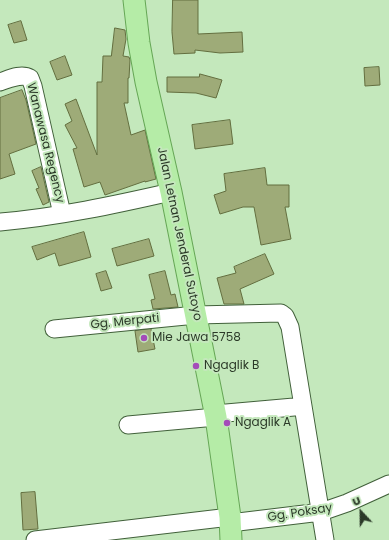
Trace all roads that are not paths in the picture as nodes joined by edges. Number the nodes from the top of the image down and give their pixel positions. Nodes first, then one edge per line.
1 (134, 0) edge
2 (0, 82) edge
3 (171, 192) junction
4 (62, 214) junction
5 (0, 222) edge
6 (196, 315) junction
7 (54, 329) dead end
8 (294, 407) dead end
9 (215, 415) junction
10 (128, 425) dead end
11 (389, 484) edge
12 (321, 512) junction
13 (230, 527) edge
14 (35, 540) edge
15 (325, 540) edge

1 - 3 main road, Jalan Letnan Jenderal Sutoyo
2 - 4 street, Wanawasa Regency
3 - 4 street, Wanawasa Regency
3 - 6 main road, Jalan Letnan Jenderal Sutoyo
4 - 5 street, Wanawasa Regency
6 - 7 street, Gg. Merpati
6 - 9 main road, Jalan Letnan Jenderal Sutoyo
6 - 12 street, Gg. Merpati
8 - 9 street
9 - 10 street
9 - 13 main road, Jalan Letnan Jenderal Sutoyo
11 - 12 street, Gg. Poksay
12 - 13 street, Gg. Poksay
12 - 15 street
13 - 14 street, Gg. Poksay

